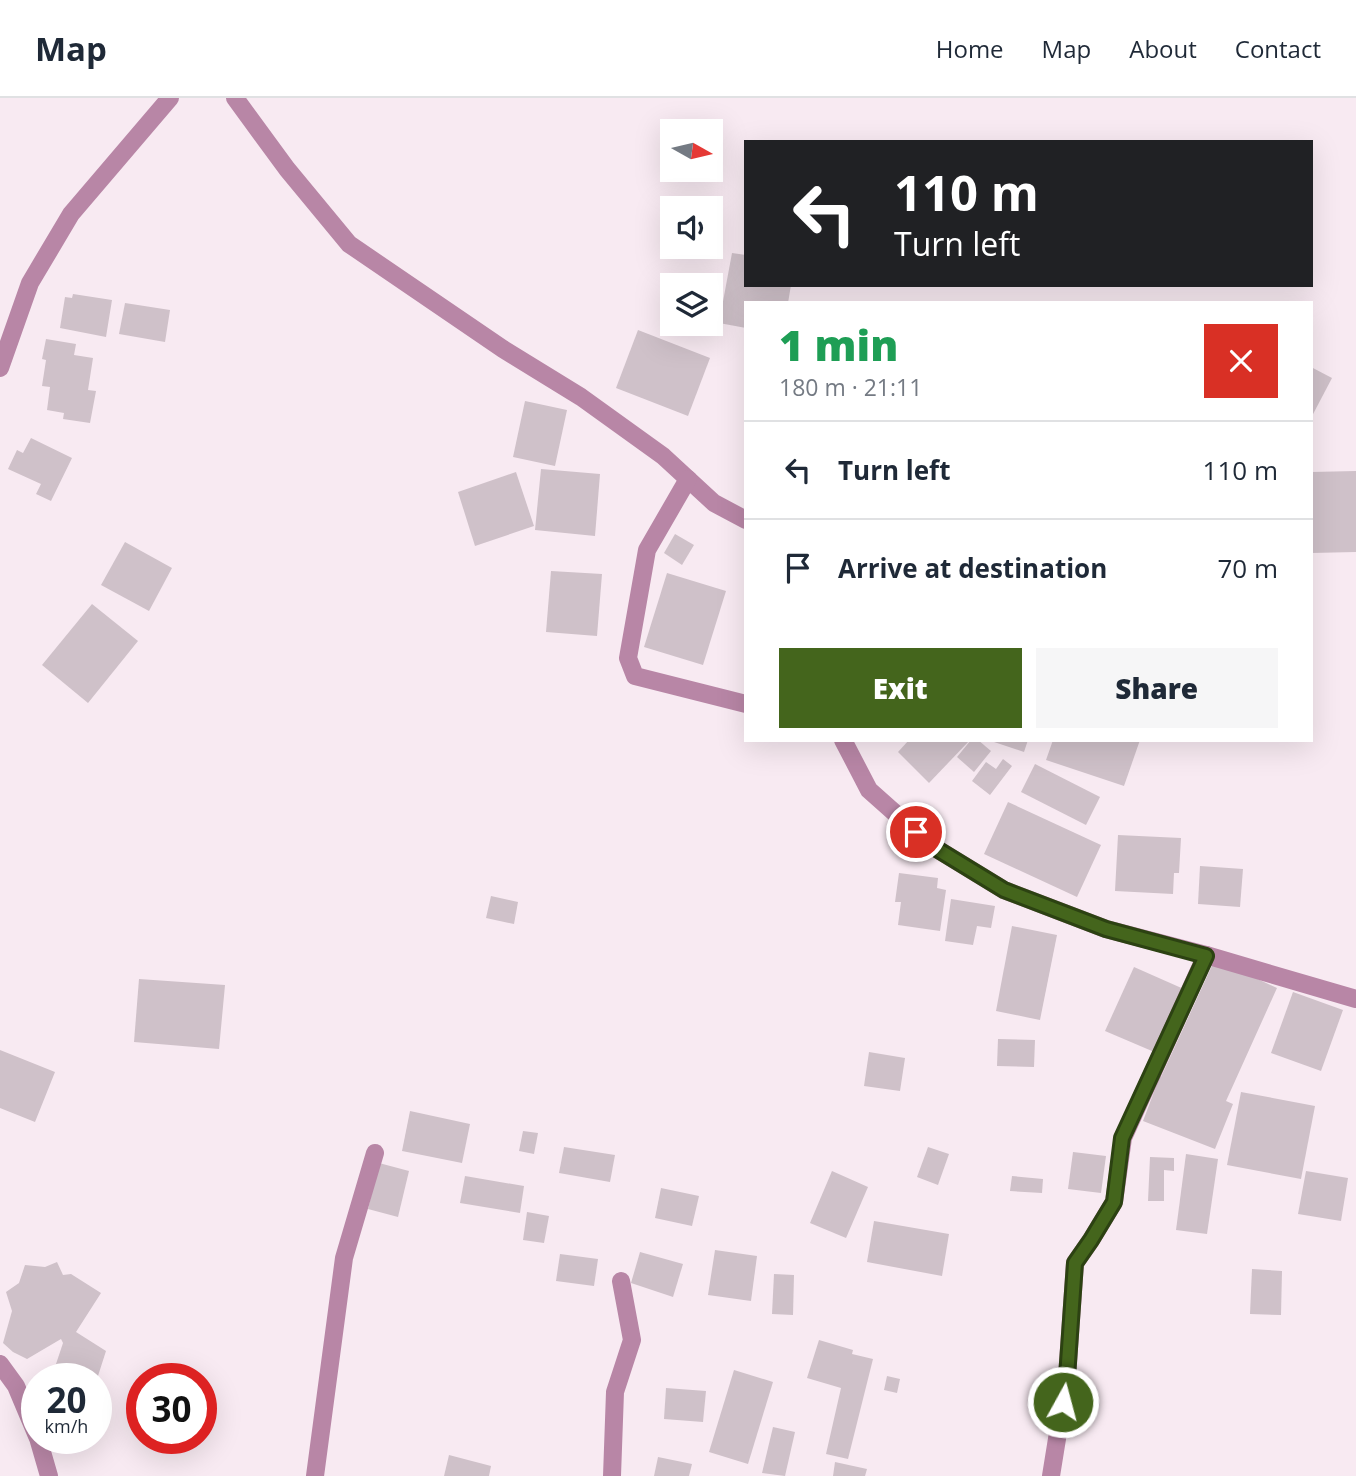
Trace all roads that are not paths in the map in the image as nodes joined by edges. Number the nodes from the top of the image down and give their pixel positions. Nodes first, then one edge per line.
1 (170, 98) edge
2 (235, 98) edge
3 (0, 368) edge
4 (688, 479) junction
5 (744, 519) edge
6 (744, 703) edge
7 (844, 742) edge
8 (1206, 956) junction
9 (1356, 999) edge
10 (375, 1153) dead end
11 (621, 1280) dead end
12 (0, 1364) edge
13 (21, 1398) edge
14 (42, 1454) edge
15 (49, 1476) edge
16 (315, 1476) edge
17 (612, 1476) edge
18 (1051, 1476) edge

1 - 3 street
2 - 4 street
4 - 5 street
4 - 6 street
7 - 8 street
8 - 9 street
8 - 18 street
10 - 16 street
11 - 17 street
12 - 13 street
14 - 15 street

